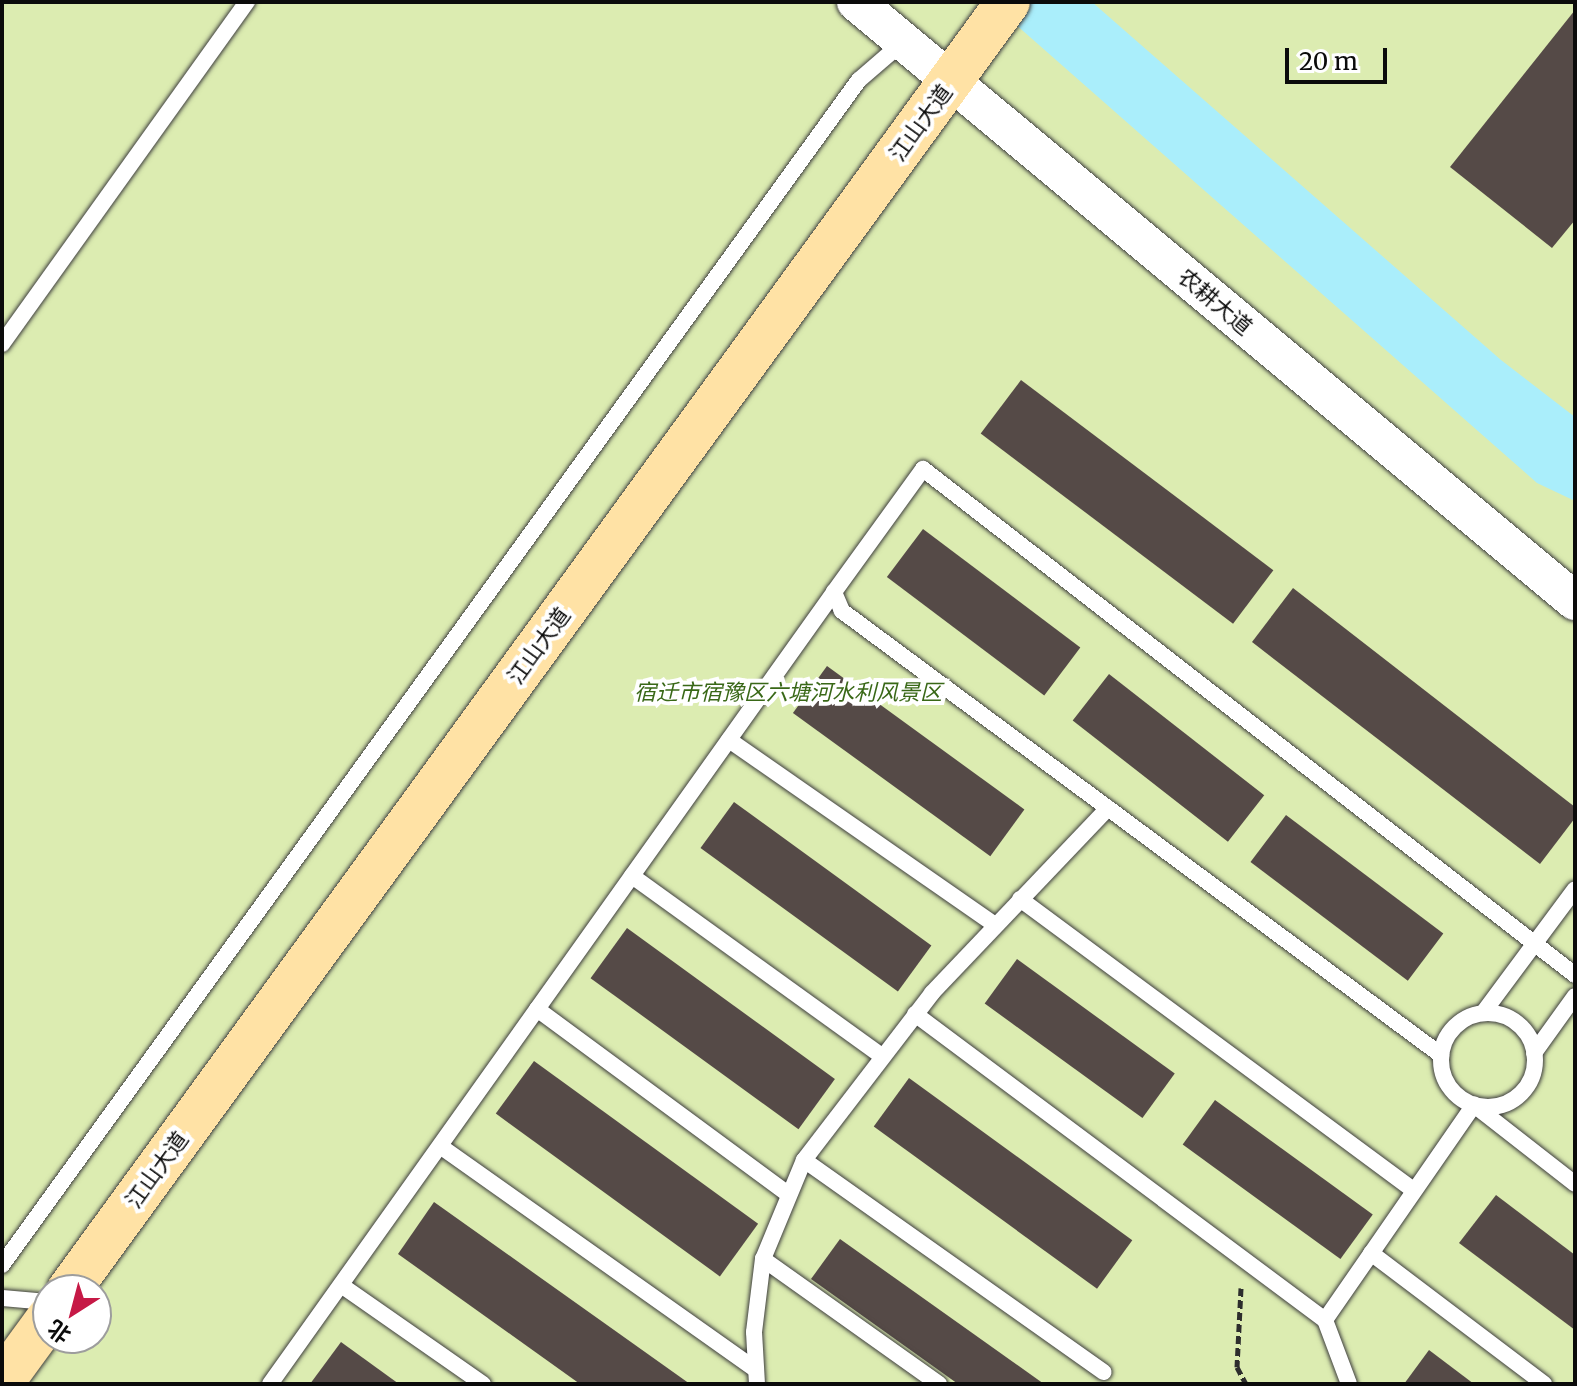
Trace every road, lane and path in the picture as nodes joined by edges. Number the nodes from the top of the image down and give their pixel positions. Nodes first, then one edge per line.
1 (247, 2) edge
2 (856, 2) edge
3 (1008, 2) edge
4 (903, 42) junction
5 (957, 73) junction
6 (2, 344) edge
7 (834, 592) junction
8 (1575, 601) edge
9 (729, 740) junction
10 (1108, 808) junction
11 (632, 876) junction
12 (1575, 889) edge
13 (1020, 899) junction
14 (995, 925) junction
15 (1534, 944) junction
16 (1575, 975) edge
17 (1575, 996) edge
18 (537, 1009) junction
19 (1483, 1013) junction
20 (915, 1014) junction
21 (1534, 1053) junction
22 (1441, 1055) junction
23 (882, 1056) junction
24 (1474, 1105) junction
25 (440, 1146) junction
26 (804, 1160) junction
27 (1575, 1184) edge
28 (1414, 1191) junction
29 (789, 1195) junction
30 (1371, 1253) junction
31 (763, 1259) junction
32 (1246, 1261) junction
33 (2, 1265) edge
34 (81, 1274) edge
35 (341, 1285) junction
36 (2, 1298) edge
37 (32, 1301) edge
38 (1325, 1320) junction
39 (32, 1341) edge
40 (1103, 1372) dead end
41 (757, 1377) edge
42 (2, 1382) edge
43 (270, 1384) edge
44 (483, 1384) edge
45 (939, 1384) edge
46 (1246, 1384) edge
47 (1349, 1384) edge
48 (1544, 1384) edge

1 - 6 lane
2 - 4 street, 农耕大道
3 - 5 main road, 江山大道
4 - 5 street, 农耕大道
4 - 33 lane
5 - 8 street, 农耕大道
5 - 34 main road, 江山大道
7 - 9 lane
7 - 10 lane
7 - 15 lane
9 - 11 lane
9 - 14 lane
10 - 13 lane
10 - 22 lane
11 - 18 lane
11 - 23 lane
12 - 15 lane
13 - 14 lane
13 - 28 lane
14 - 20 lane
15 - 16 lane
15 - 19 lane
17 - 21 lane
18 - 25 lane
18 - 29 lane
19 - 21 lane
19 - 22 lane
20 - 23 lane
20 - 32 lane
21 - 24 lane
22 - 24 lane
23 - 26 lane
24 - 27 lane
24 - 28 lane
25 - 35 lane
25 - 41 lane
26 - 29 lane
26 - 40 lane
28 - 30 lane
29 - 31 lane
30 - 38 lane
30 - 48 lane
31 - 41 lane
31 - 45 lane
32 - 38 lane
32 - 46 path
35 - 43 lane
35 - 44 lane
36 - 37 lane
38 - 47 lane
39 - 42 main road

